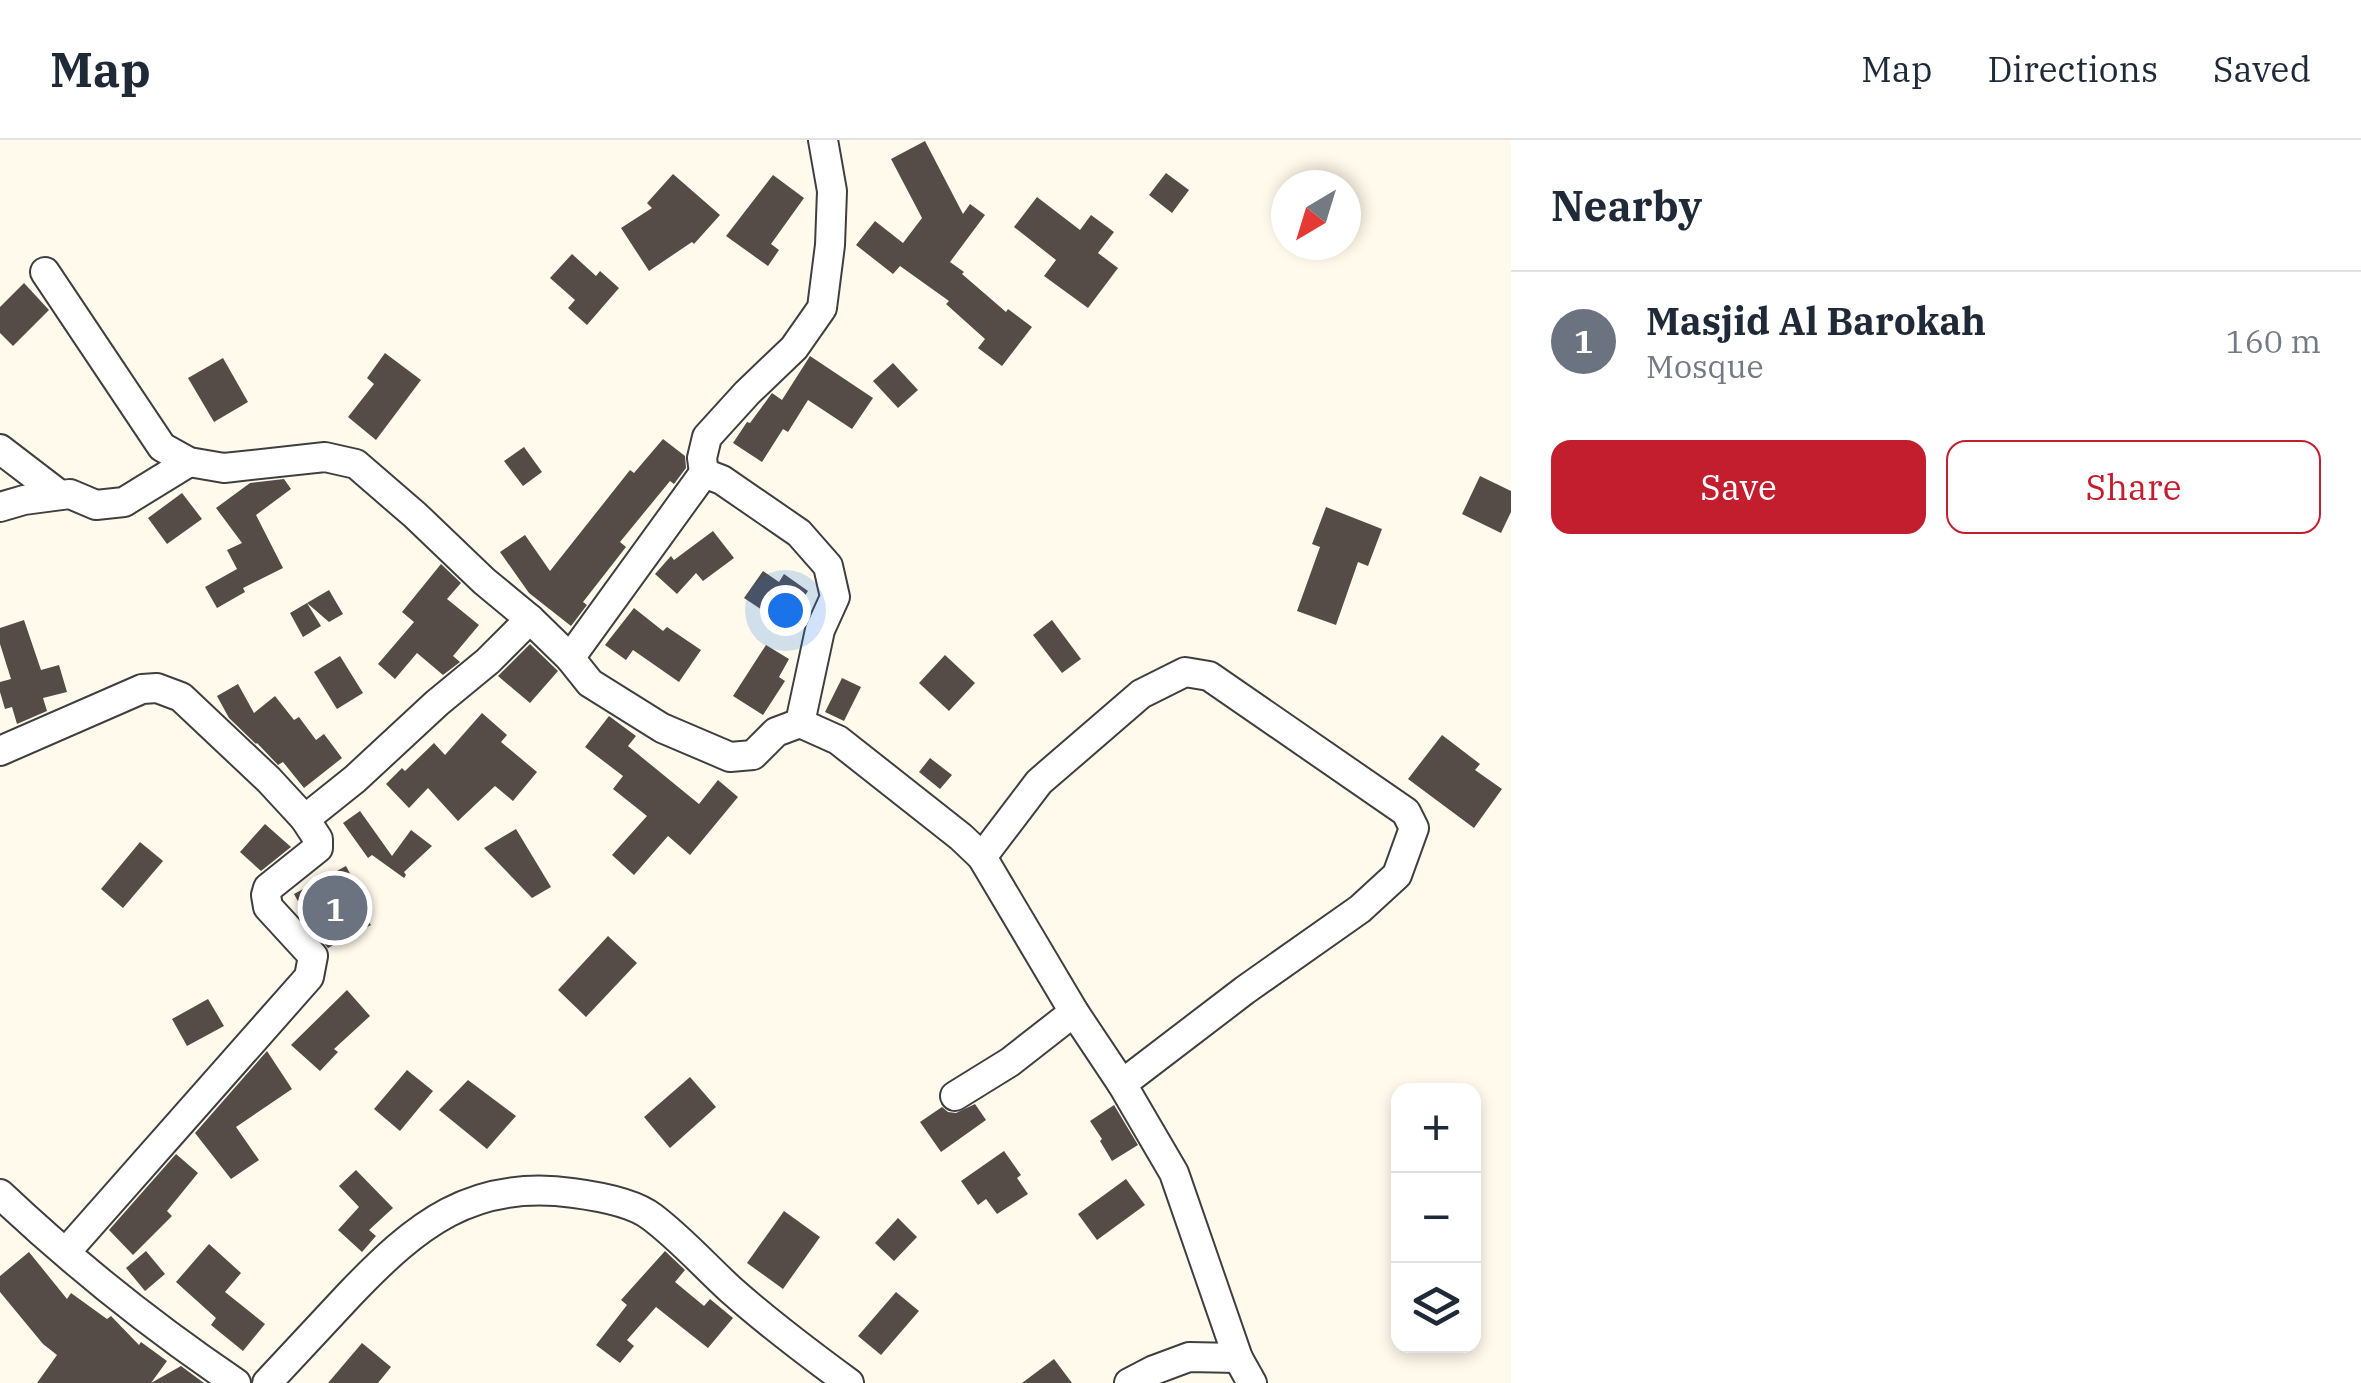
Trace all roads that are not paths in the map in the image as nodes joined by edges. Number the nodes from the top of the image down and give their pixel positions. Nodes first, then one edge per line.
1 (823, 140) edge
2 (45, 272) dead end
3 (0, 449) edge
4 (189, 462) junction
5 (704, 473) junction
6 (60, 495) junction
7 (0, 506) edge
8 (530, 619) junction
9 (570, 658) junction
10 (800, 722) junction
11 (0, 751) edge
12 (305, 819) junction
13 (982, 857) junction
14 (1074, 1012) junction
15 (1122, 1084) junction
16 (955, 1096) dead end
17 (0, 1194) edge
18 (66, 1252) junction
19 (1238, 1358) junction
20 (236, 1383) edge
21 (267, 1383) edge
22 (848, 1383) edge
23 (1129, 1383) edge
24 (1252, 1383) edge

1 - 5 street
2 - 4 street
3 - 6 street
4 - 6 street
4 - 8 street
5 - 9 street
5 - 10 street
6 - 7 street
8 - 9 street
8 - 12 street
9 - 10 street
10 - 13 street
11 - 12 street
12 - 18 street
13 - 14 street
13 - 15 street
14 - 15 street
14 - 16 street
15 - 19 street
17 - 18 street
18 - 20 street
19 - 23 street
19 - 24 street
21 - 22 street

